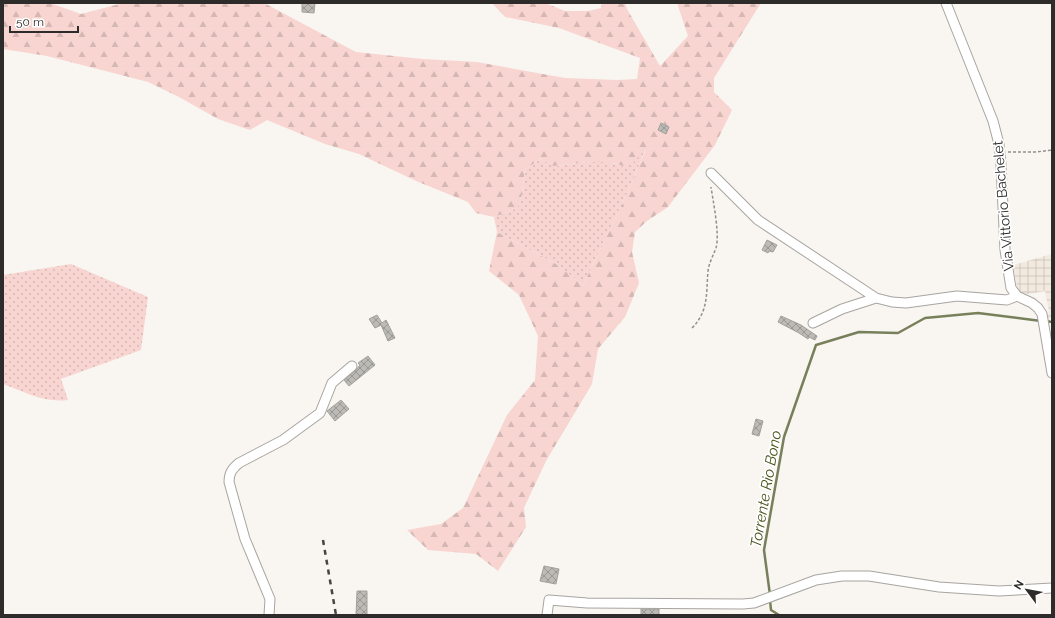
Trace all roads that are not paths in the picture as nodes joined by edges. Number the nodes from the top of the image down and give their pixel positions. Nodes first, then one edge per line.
1 (946, 3) edge
2 (711, 173) road end
3 (1017, 296) junction
4 (876, 298) junction
5 (813, 323) dead end
6 (352, 366) dead end
7 (1052, 373) edge
8 (1052, 588) edge
9 (269, 615) edge
10 (547, 615) edge

1 - 3 street, Via Vittorio Bachelet
2 - 4 street
3 - 4 street
3 - 7 street
4 - 5 street
6 - 9 street
8 - 10 street

